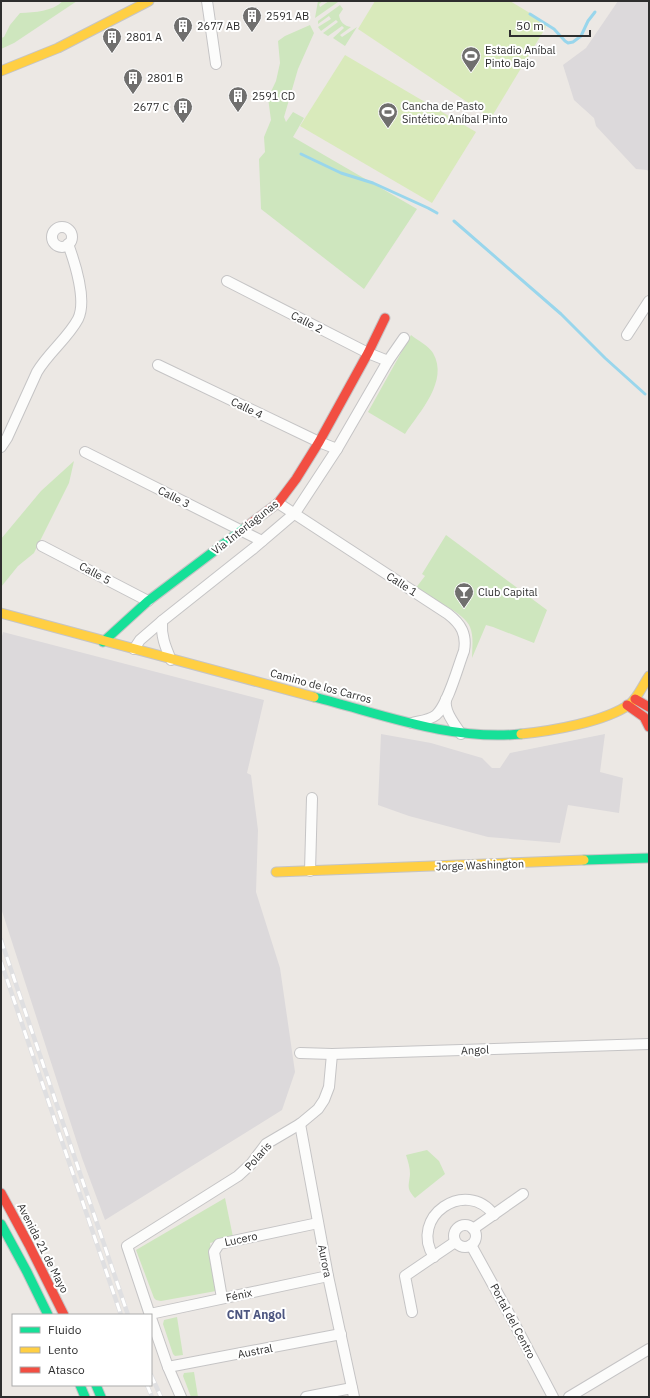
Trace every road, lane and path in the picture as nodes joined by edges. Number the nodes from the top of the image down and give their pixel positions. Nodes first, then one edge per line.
1 (149, 1) edge
2 (207, 1) edge
3 (216, 64) dead end
4 (1, 70) edge
5 (68, 244) dead end
6 (227, 281) dead end
7 (647, 307) edge
8 (385, 318) dead end
9 (627, 335) dead end
10 (404, 338) dead end
11 (368, 353) junction
12 (388, 361) junction
13 (158, 365) dead end
14 (319, 442) junction
15 (1, 447) edge
16 (337, 449) junction
17 (85, 452) dead end
18 (278, 503) junction
19 (295, 513) junction
20 (241, 531) junction
21 (262, 541) junction
22 (42, 546) dead end
23 (148, 601) junction
24 (1, 613) edge
25 (162, 621) junction
26 (102, 642) junction
27 (134, 649) junction
28 (171, 660) junction
29 (649, 676) edge
30 (447, 697) junction
31 (635, 699) junction
32 (627, 705) junction
33 (649, 707) edge
34 (411, 723) junction
35 (649, 727) edge
36 (461, 734) junction
37 (312, 798) dead end
38 (649, 858) edge
39 (310, 871) junction
40 (276, 872) dead end
41 (649, 1044) edge
42 (300, 1053) dead end
43 (332, 1054) junction
44 (300, 1124) junction
45 (1, 1193) edge
46 (523, 1194) dead end
47 (494, 1214) junction
48 (318, 1223) junction
49 (1, 1224) edge
50 (474, 1229) junction
51 (455, 1242) junction
52 (471, 1245) junction
53 (434, 1257) junction
54 (328, 1276) junction
55 (222, 1298) junction
56 (412, 1312) dead end
57 (48, 1314) edge
58 (64, 1314) edge
59 (149, 1314) edge
60 (152, 1316) edge
61 (152, 1322) edge
62 (341, 1334) junction
63 (649, 1349) edge
64 (168, 1367) junction
65 (80, 1386) edge
66 (96, 1386) edge
67 (353, 1393) edge
68 (85, 1397) edge
69 (101, 1397) edge
70 (181, 1397) edge
71 (306, 1397) edge
72 (553, 1397) edge
73 (569, 1397) edge

1 - 4 main road
2 - 3 street
5 - 15 street
6 - 11 street, Calle 2
7 - 9 street
8 - 11 main road, Vía Interlagunas
10 - 12 street, Vía Interlagunas
11 - 12 street, Calle 2
11 - 14 main road, Vía Interlagunas
12 - 16 street, Vía Interlagunas
13 - 14 street, Calle 4
14 - 16 street, Calle 4
14 - 18 main road, Vía Interlagunas
16 - 19 street, Vía Interlagunas
17 - 20 street, Calle 3
18 - 19 street, Calle 1
18 - 20 main road, Vía Interlagunas
19 - 21 street, Vía Interlagunas
19 - 30 street, Calle 1
20 - 21 street, Calle 3
20 - 23 main road, Vía Interlagunas
21 - 25 street, Vía Interlagunas
22 - 23 street, Calle 5
23 - 26 main road, Vía Interlagunas
24 - 26 main road, Camino de los Carros
25 - 27 street, Vía Interlagunas
25 - 28 street
26 - 27 main road, Camino de los Carros
27 - 28 main road, Camino de los Carros
28 - 34 main road, Camino de los Carros
29 - 31 main road
30 - 34 street, Calle 1
30 - 36 street, Calle 1
31 - 32 main road, Camino de los Carros
31 - 33 main road
32 - 35 main road
32 - 36 main road, Camino de los Carros
34 - 36 main road, Camino de los Carros
37 - 39 street
38 - 39 main road, Jorge Washington
39 - 40 main road, Jorge Washington
41 - 43 street, Angol
42 - 43 street, Angol
43 - 44 street, Polaris
44 - 48 street, Aurora
44 - 59 street, Polaris
45 - 58 main road, Avenida 21 de Mayo
46 - 47 street
47 - 50 street
47 - 53 street
48 - 54 street, Aurora
48 - 55 street, Lucero
49 - 57 main road
50 - 51 street
50 - 52 street
51 - 52 street
51 - 53 street
52 - 72 street, Portal del Centro
53 - 56 street
54 - 55 street, Fénix
54 - 62 street, Aurora
55 - 60 street, Fénix
61 - 64 street
62 - 64 street, Austral
62 - 67 street, Aurora
63 - 73 street
64 - 70 street
65 - 68 main road
66 - 69 main road
67 - 71 street

